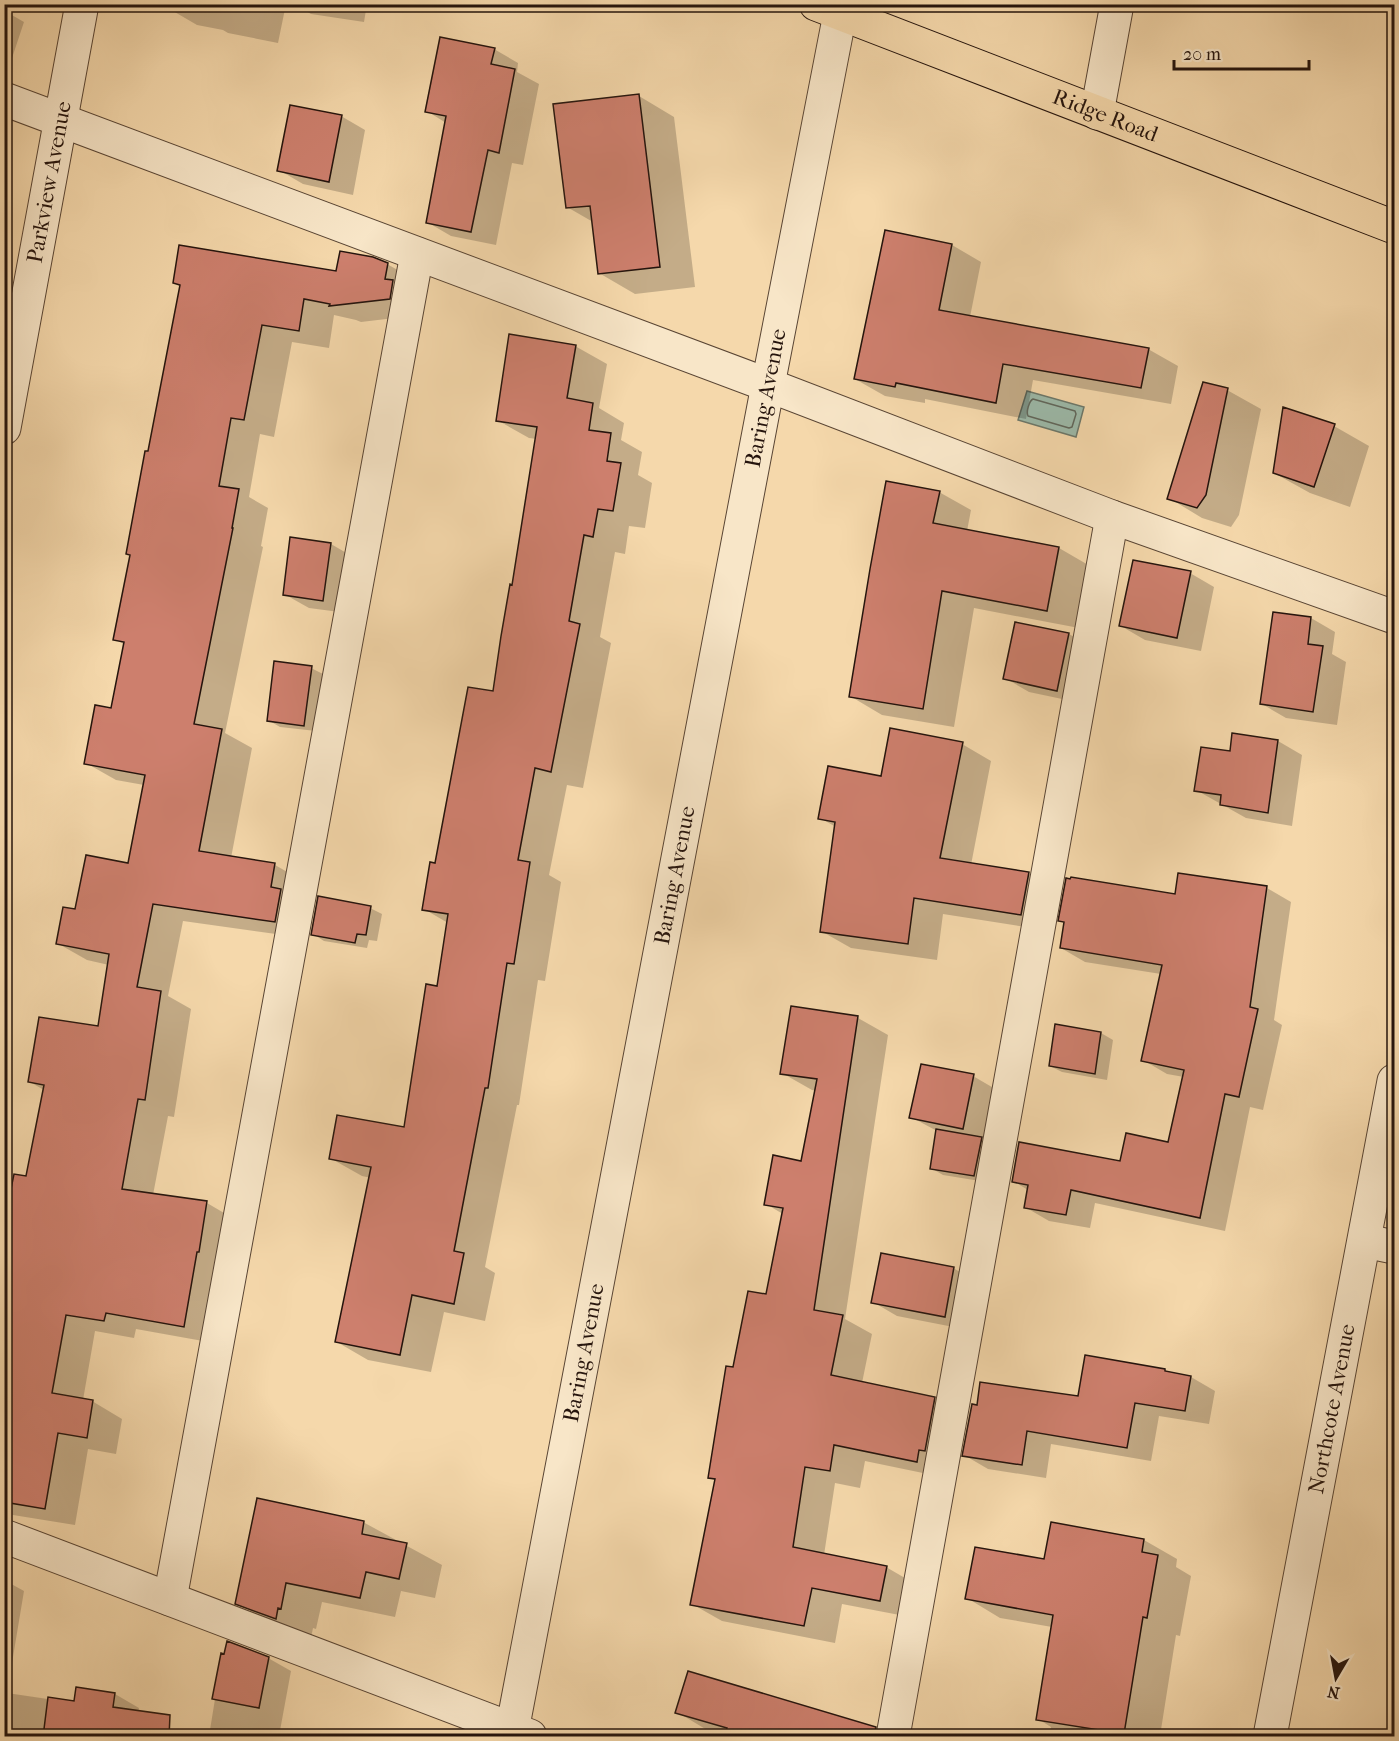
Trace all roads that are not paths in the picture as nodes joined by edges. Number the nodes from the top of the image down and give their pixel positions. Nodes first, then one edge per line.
1 (82, 4) edge
2 (1117, 4) edge
3 (828, 9) edge
4 (4, 99) edge
5 (1097, 113) junction
6 (60, 120) junction
7 (1395, 227) edge
8 (417, 254) junction
9 (768, 384) junction
10 (4, 428) edge
11 (1112, 517) junction
12 (1395, 617) edge
13 (1395, 1081) edge
14 (1380, 1244) edge
15 (4, 1536) edge
16 (170, 1599) junction
17 (518, 1734) edge
18 (893, 1737) edge
19 (1270, 1737) edge

1 - 6 street, Parkview Avenue
2 - 5 street
3 - 5 main road, Ridge Road
3 - 9 street, Baring Avenue
4 - 6 street
5 - 7 main road, Ridge Road
6 - 8 street
6 - 10 street, Parkview Avenue
8 - 9 street
8 - 16 street
9 - 11 street
9 - 17 street, Baring Avenue
11 - 12 street
11 - 18 street
13 - 14 street, Northcote Avenue
14 - 19 street, Northcote Avenue
15 - 16 street
16 - 17 street

